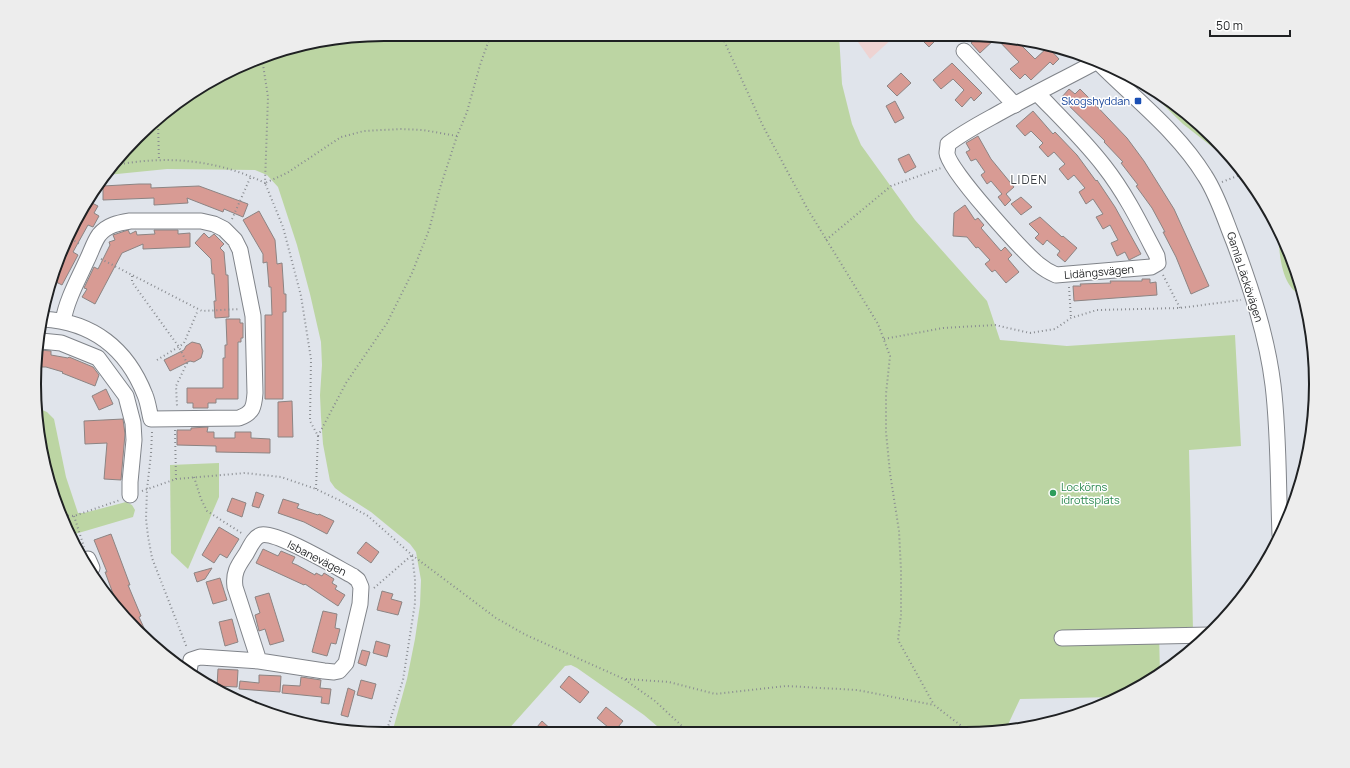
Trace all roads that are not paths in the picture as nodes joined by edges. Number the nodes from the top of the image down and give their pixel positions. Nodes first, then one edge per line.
1 (964, 51) dead end
2 (1091, 65) edge
3 (1108, 72) edge
4 (1037, 93) junction
5 (1015, 105) junction
6 (48, 319) edge
7 (66, 321) junction
8 (44, 342) edge
9 (64, 344) junction
10 (141, 386) junction
11 (124, 393) junction
12 (130, 495) road end
13 (1280, 523) edge
14 (1200, 635) edge
15 (1062, 638) dead end
16 (259, 661) junction
17 (190, 666) edge

1 - 5 street
2 - 4 street, Lidängsvägen
3 - 13 street, Gamla Läckövägen
4 - 5 street, Lidängsvägen
4 - 5 street, Lidängsvägen
6 - 7 street
7 - 9 street
7 - 10 street
7 - 10 street
8 - 9 street
9 - 11 street
10 - 11 street
11 - 12 street
14 - 15 street
16 - 16 street, Isbanevägen
16 - 17 street

